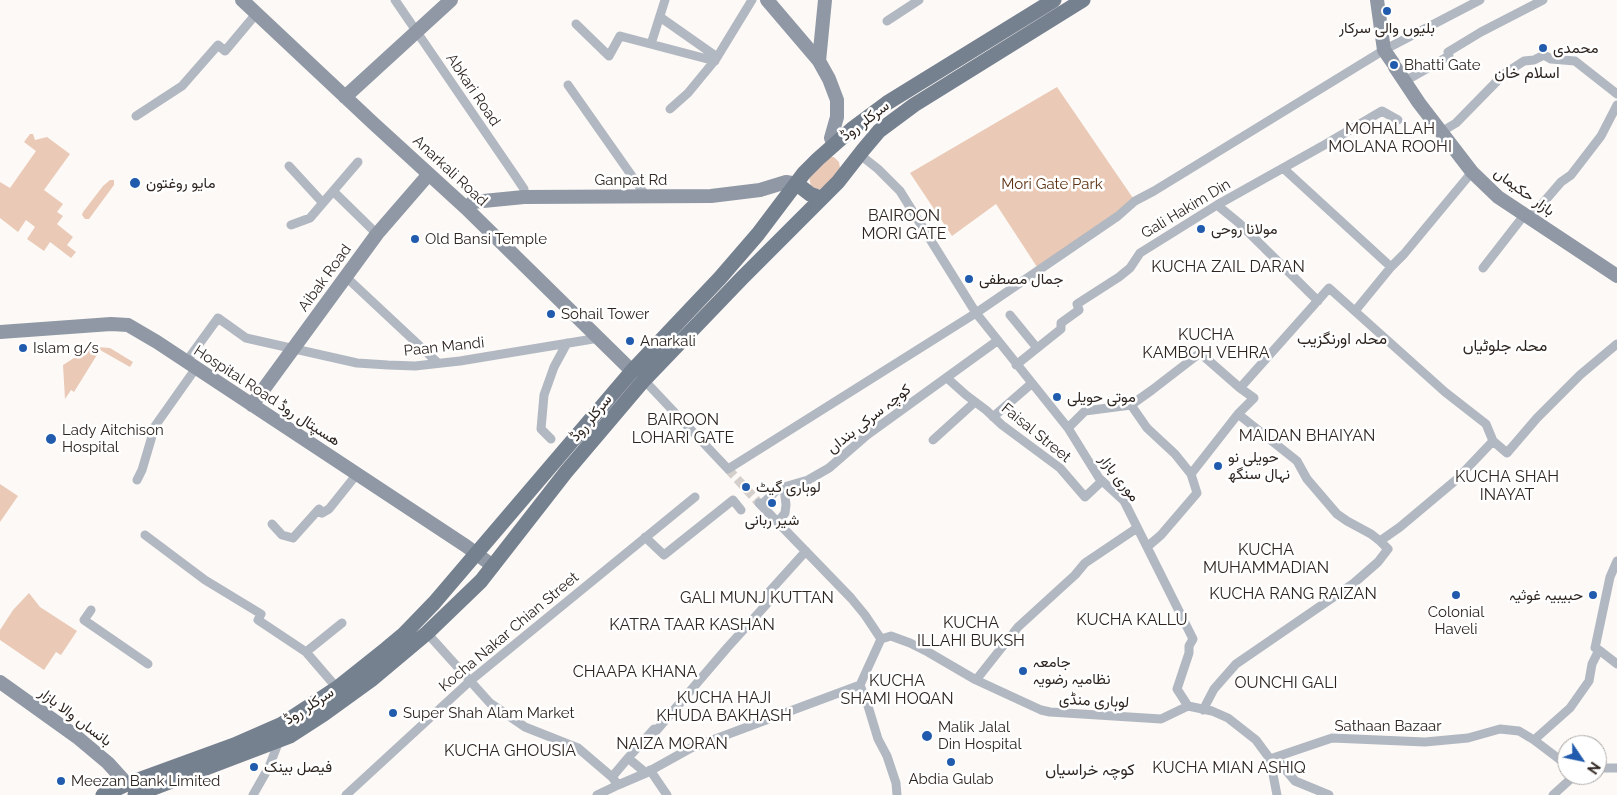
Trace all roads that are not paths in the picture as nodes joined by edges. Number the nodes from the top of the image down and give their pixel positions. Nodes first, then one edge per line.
1 (242, 0) edge
2 (395, 0) edge
3 (451, 0) edge
4 (665, 0) edge
5 (752, 0) edge
6 (767, 0) edge
7 (825, 0) edge
8 (919, 0) edge
9 (1054, 0) edge
10 (1083, 0) edge
11 (1377, 0) edge
12 (1480, 0) edge
13 (1543, 0) edge
14 (256, 14) junction
15 (660, 17) junction
16 (887, 21) dead end
17 (576, 24) dead end
18 (417, 32) junction
19 (651, 44) junction
20 (1384, 50) junction
21 (716, 59) junction
22 (819, 61) junction
23 (1405, 81) junction
24 (568, 85) dead end
25 (1617, 94) edge
26 (345, 97) junction
27 (1617, 105) edge
28 (670, 110) dead end
29 (136, 116) dead end
30 (1398, 120) dead end
31 (1441, 132) junction
32 (834, 144) junction
33 (856, 158) junction
34 (358, 162) dead end
35 (289, 166) dead end
36 (1283, 168) junction
37 (1472, 172) junction
38 (429, 174) junction
39 (796, 184) junction
40 (333, 191) junction
41 (646, 196) junction
42 (524, 197) junction
43 (821, 198) junction
44 (323, 203) junction
45 (1217, 205) junction
46 (466, 208) junction
47 (1527, 216) junction
48 (291, 226) dead end
49 (377, 234) junction
50 (1390, 267) junction
51 (1483, 268) dead end
52 (1617, 276) edge
53 (346, 277) junction
54 (1318, 301) junction
55 (1355, 311) junction
56 (976, 313) junction
57 (1010, 315) dead end
58 (0, 332) edge
59 (599, 338) junction
60 (997, 341) junction
61 (567, 344) junction
62 (1617, 344) edge
63 (1037, 348) junction
64 (292, 350) junction
65 (438, 363) junction
66 (191, 365) junction
67 (1016, 365) junction
68 (632, 371) junction
69 (947, 378) junction
70 (644, 380) junction
71 (1031, 384) junction
72 (1240, 388) junction
73 (975, 402) junction
74 (252, 405) junction
75 (1131, 405) junction
76 (1238, 414) junction
77 (993, 417) junction
78 (1068, 428) junction
79 (551, 439) dead end
80 (933, 440) dead end
81 (1493, 441) junction
82 (357, 474) junction
83 (1191, 474) junction
84 (137, 480) dead end
85 (1102, 481) junction
86 (784, 487) junction
87 (695, 497) dead end
88 (741, 510) dead end
89 (778, 522) junction
90 (272, 524) dead end
91 (1137, 528) junction
92 (145, 535) dead end
93 (645, 538) junction
94 (1380, 541) junction
95 (1147, 547) junction
96 (806, 551) junction
97 (476, 554) junction
98 (1617, 561) edge
99 (493, 566) junction
100 (451, 582) junction
101 (466, 595) junction
102 (91, 610) dead end
103 (342, 623) dead end
104 (427, 633) junction
105 (882, 639) junction
106 (1599, 650) junction
107 (306, 652) junction
108 (148, 664) dead end
109 (1617, 664) edge
110 (976, 680) junction
111 (470, 681) junction
112 (0, 682) edge
113 (860, 685) junction
114 (337, 688) junction
115 (1188, 706) junction
116 (1203, 710) junction
117 (1534, 740) junction
118 (279, 741) junction
119 (1557, 757) edge
120 (628, 758) junction
121 (1270, 759) junction
122 (648, 772) junction
123 (612, 777) junction
124 (618, 785) junction
125 (1564, 785) edge
126 (135, 792) edge
127 (1274, 794) edge
128 (103, 795) edge
129 (253, 795) edge
130 (346, 795) edge
131 (597, 795) edge
132 (667, 795) edge
133 (896, 795) edge
134 (1329, 795) edge
135 (1553, 795) edge

1 - 14 street, Anarkali Road
2 - 18 street, Abkari Road
3 - 18 street
4 - 15 street
5 - 21 street
6 - 22 street
7 - 22 street
8 - 16 street
9 - 32 main road, سرکلر روڈ
10 - 33 main road, سرکلر روڈ
11 - 20 street
12 - 20 street
13 - 23 street
14 - 26 street, Anarkali Road
14 - 29 street
15 - 19 street
15 - 21 street
17 - 19 street
18 - 26 street
18 - 42 street, Abkari Road
19 - 21 street
20 - 23 street, بازار حکیماں
20 - 56 street
21 - 28 street
22 - 32 street
23 - 31 street, بازار حکیماں
24 - 41 street
25 - 31 street
26 - 38 street, Anarkali Road
27 - 47 street
30 - 36 street, Gali Hakim Din
31 - 37 street, بازار حکیماں
32 - 33 main road
32 - 39 main road, سرکلر روڈ
33 - 43 main road, سرکلر روڈ
33 - 56 street, موری بازار
34 - 40 street
35 - 44 street
36 - 45 street, Gali Hakim Din
36 - 50 street
37 - 47 street, بازار حکیماں
37 - 50 street
38 - 46 street, Anarkali Road
38 - 49 street, Aibak Road
39 - 41 street, Ganpat Rd
39 - 43 main road
39 - 68 main road, سرکلر روڈ
40 - 44 street
40 - 49 street
41 - 42 street, Ganpat Rd
42 - 46 street, Ganpat Rd
43 - 70 main road, سرکلر روڈ
44 - 48 street
45 - 54 street
45 - 63 street, Gali Hakim Din
46 - 59 street, Anarkali Road
47 - 51 street
47 - 52 street, بازار حکیماں
49 - 53 street, Aibak Road
50 - 55 street
53 - 64 street, Aibak Road
53 - 65 street
54 - 55 street
54 - 72 street
55 - 81 street
56 - 60 street, موری بازار
56 - 70 street
57 - 63 street
58 - 66 street, Hospital Road ھسپتال روڈ
59 - 61 street, Paan Mandi
59 - 68 street, Anarkali Road
60 - 67 street, موری بازار
60 - 69 street, کوچہ سرکی بنداں
61 - 65 street, Paan Mandi
61 - 79 street
62 - 81 street
63 - 67 street, Gali Hakim Din
64 - 65 street, Paan Mandi
64 - 66 street, Paan Mandi
64 - 74 street, Aibak Road
66 - 74 street, Hospital Road ھسپتال روڈ
66 - 84 street
67 - 71 street, موری بازار
68 - 97 main road, سرکلر روڈ
69 - 73 street, Faisal Street
69 - 86 street, کوچہ سرکی بنداں
70 - 99 main road, سرکلر روڈ
71 - 77 street
71 - 78 street, موری بازار
72 - 75 street
72 - 76 street
73 - 77 street, Faisal Street
73 - 80 street
74 - 82 street, Hospital Road ھسپتال روڈ
75 - 78 street
75 - 83 street
76 - 83 street
76 - 94 street
77 - 85 street, Faisal Street
78 - 85 street, موری بازار
81 - 94 street
82 - 90 street
82 - 97 street, Hospital Road ھسپتال روڈ
83 - 95 street
85 - 91 street, موری بازار
86 - 89 street
86 - 89 street
87 - 93 street, Kocha Nakar Chian Street
88 - 93 street
89 - 96 street
91 - 95 street, موری بازار
91 - 110 street
92 - 107 street
93 - 111 street, Kocha Nakar Chian Street
94 - 116 street
95 - 115 street, موری بازار
96 - 105 street
96 - 120 street
97 - 99 street, Hospital Road ھسپتال روڈ
97 - 100 main road, سرکلر روڈ
98 - 106 street
99 - 101 main road, سرکلر روڈ
100 - 101 main road
100 - 114 main road, سرکلر روڈ
101 - 104 main road, سرکلر روڈ
102 - 108 street
103 - 107 street
104 - 111 street
104 - 118 main road, سرکلر روڈ
105 - 110 street, لوہاری منڈی
105 - 113 street
106 - 109 street
106 - 117 street
107 - 114 street
110 - 115 street, لوہاری منڈی
111 - 123 street
111 - 130 street, Kocha Nakar Chian Street
112 - 126 street, بانساں والا بازار
113 - 122 street
113 - 133 street
114 - 126 main road, سرکلر روڈ
115 - 116 street
116 - 121 street
117 - 119 street, Sathaan Bazaar
117 - 121 street, Sathaan Bazaar
118 - 126 main road, سرکلر روڈ
118 - 129 street
120 - 122 street
120 - 123 street
121 - 127 street
121 - 134 street
122 - 124 street
122 - 132 street
123 - 124 street
124 - 131 street
125 - 135 street
126 - 128 main road, سرکلر روڈ

